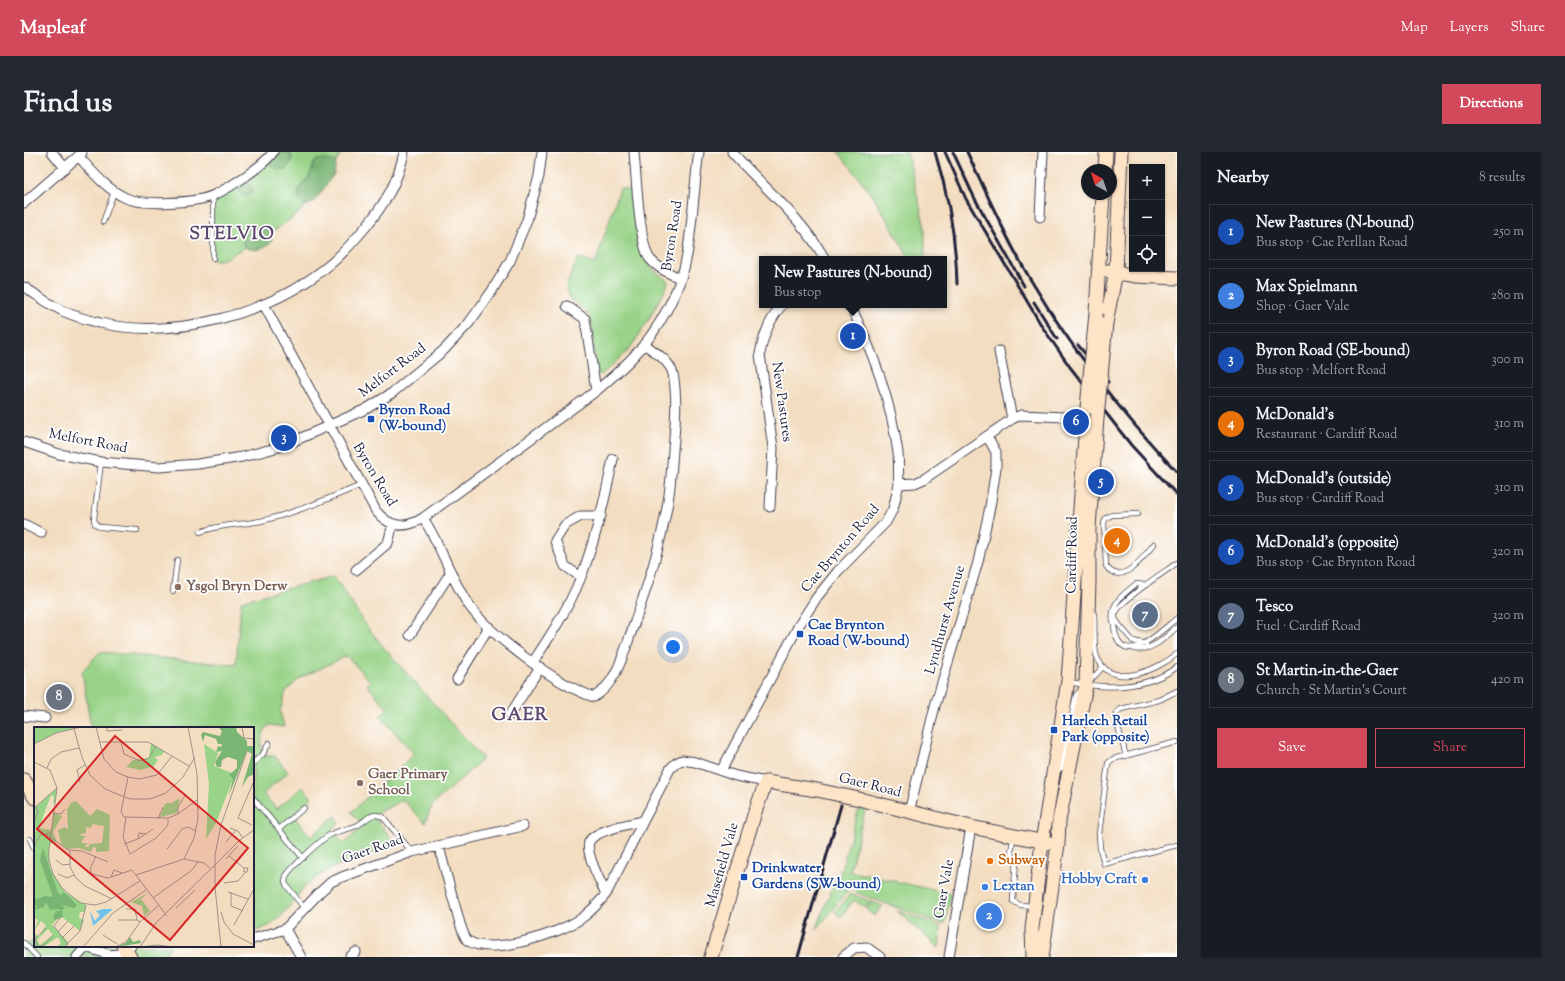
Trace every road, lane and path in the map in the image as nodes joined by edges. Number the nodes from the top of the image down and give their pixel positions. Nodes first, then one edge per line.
1 (52, 152) edge
2 (273, 152) edge
3 (404, 152) edge
4 (542, 152) edge
5 (634, 152) edge
6 (699, 152) edge
7 (732, 152) edge
8 (1043, 152) edge
9 (1106, 152) edge
10 (1121, 152) edge
11 (80, 154) edge
12 (1105, 164) edge
13 (65, 168) junction
14 (114, 192) junction
15 (214, 195) junction
16 (1103, 200) edge
17 (24, 203) edge
18 (1040, 217) dead end
19 (103, 222) dead end
20 (823, 256) edge
21 (213, 258) dead end
22 (1099, 270) junction
23 (1116, 272) junction
24 (1177, 278) edge
25 (681, 279) junction
26 (24, 287) edge
27 (264, 305) junction
28 (568, 306) dead end
29 (780, 308) edge
30 (851, 308) edge
31 (644, 344) junction
32 (999, 351) dead end
33 (596, 391) junction
34 (1090, 415) junction
35 (1012, 419) junction
36 (330, 426) junction
37 (987, 436) junction
38 (24, 442) edge
39 (613, 459) dead end
40 (101, 462) junction
41 (899, 484) junction
42 (362, 485) junction
43 (770, 507) dead end
44 (1138, 514) dead end
45 (601, 516) junction
46 (423, 518) junction
47 (24, 524) edge
48 (393, 524) junction
49 (137, 530) dead end
50 (41, 532) dead end
51 (200, 532) dead end
52 (1154, 544) dead end
53 (177, 560) dead end
54 (1177, 563) edge
55 (356, 570) dead end
56 (451, 572) junction
57 (581, 577) junction
58 (1089, 581) junction
59 (1146, 585) junction
60 (173, 591) dead end
61 (1177, 618) edge
62 (1114, 619) junction
63 (489, 627) junction
64 (1177, 627) edge
65 (410, 635) dead end
66 (1146, 644) junction
67 (1132, 648) junction
68 (1177, 654) edge
69 (536, 665) junction
70 (1177, 667) edge
71 (1102, 668) junction
72 (456, 679) dead end
73 (1068, 682) junction
74 (1086, 685) junction
75 (1177, 691) edge
76 (510, 715) dead end
77 (24, 716) edge
78 (45, 718) dead end
79 (1177, 742) edge
80 (269, 743) dead end
81 (1126, 756) junction
82 (254, 762) edge
83 (721, 771) junction
84 (1053, 774) junction
85 (24, 780) edge
86 (766, 782) junction
87 (34, 796) edge
88 (254, 799) edge
89 (304, 808) dead end
90 (909, 812) junction
91 (642, 821) junction
92 (523, 826) dead end
93 (971, 827) junction
94 (279, 829) junction
95 (1013, 835) junction
96 (30, 839) dead end
97 (1042, 842) junction
98 (1058, 844) junction
99 (1177, 845) edge
100 (439, 846) junction
101 (34, 848) edge
102 (412, 852) junction
103 (303, 858) junction
104 (606, 894) junction
105 (1034, 906) junction
106 (305, 909) junction
107 (285, 929) junction
108 (254, 939) edge
109 (24, 943) edge
110 (87, 947) edge
111 (127, 950) edge
112 (37, 957) edge
113 (77, 957) edge
114 (301, 957) edge
115 (711, 957) edge
116 (843, 957) edge
117 (880, 957) edge
118 (949, 957) edge
119 (1033, 957) edge
120 (1042, 957) edge

1 - 13 street
2 - 15 street
3 - 27 street
4 - 36 street, Melfort Road
5 - 25 street
6 - 25 street, Byron Road
7 - 20 street
8 - 18 street
9 - 12 main road
10 - 23 main road, Cardiff Road
11 - 13 street
11 - 14 street
13 - 17 street
14 - 15 street
14 - 19 lane
15 - 21 lane
16 - 22 main road, Cardiff Road
22 - 23 main road
22 - 34 main road, Cardiff Road, bridge
23 - 24 main road
23 - 34 main road, Cardiff Road, bridge
25 - 31 street, Byron Road
26 - 27 street
27 - 36 street, Byron Road
28 - 33 street
29 - 43 street, New Pastures
30 - 41 street, Cae Brynton Road
31 - 33 street, Byron Road
31 - 69 street
32 - 35 street
33 - 46 street, Byron Road
34 - 35 street
34 - 58 main road, Cardiff Road
34 - 73 main road, Cardiff Road
35 - 37 street
36 - 40 street, Melfort Road
36 - 42 street, Byron Road
37 - 41 street
37 - 90 street, Lyndhurst Avenue
38 - 40 street, Melfort Road
39 - 45 street
40 - 49 lane
41 - 83 street, Cae Brynton Road
42 - 48 street, Byron Road
42 - 51 lane
44 - 52 lane
45 - 57 street
45 - 57 street
46 - 48 street, Byron Road
46 - 56 street
47 - 50 street
48 - 55 street
53 - 60 lane
54 - 59 lane
56 - 63 street
56 - 65 street
57 - 69 street
58 - 71 lane
58 - 74 main road, Cardiff Road
59 - 62 lane
59 - 62 lane
61 - 66 lane
62 - 66 lane
62 - 67 lane
63 - 69 street
63 - 72 street
64 - 67 lane
66 - 67 lane
68 - 71 lane
69 - 76 street
70 - 74 lane
71 - 74 lane
73 - 74 lane
73 - 84 main road, Cardiff Road
74 - 84 lane
74 - 98 main road, Cardiff Road
75 - 81 lane
77 - 78 street
79 - 81 lane
80 - 82 lane
81 - 99 lane
83 - 86 street, Gaer Road
83 - 91 street, Gaer Road
84 - 97 main road, Cardiff Road
85 - 87 main road
86 - 90 main road, Gaer Road
86 - 115 main road, Masefield Vale
88 - 94 lane
89 - 94 lane
90 - 93 main road, Gaer Road
91 - 104 street
91 - 104 street
92 - 100 street, Gaer Road
93 - 95 main road, Gaer Road
93 - 118 street, Gaer Vale
94 - 103 lane
95 - 97 main road, Gaer Road
95 - 105 lane
96 - 101 lane
97 - 98 main road, Gaer Road
97 - 105 main road, Cardiff Road
98 - 120 main road, Cardiff Road
100 - 102 street, Gaer Road
100 - 104 street
102 - 103 lane
102 - 106 street, Gaer Road
103 - 106 lane
105 - 119 main road, Cardiff Road
106 - 107 street, Gaer Road
107 - 108 street, Gaer Road
107 - 114 street
109 - 112 lane
110 - 111 street
110 - 113 street
116 - 117 street

